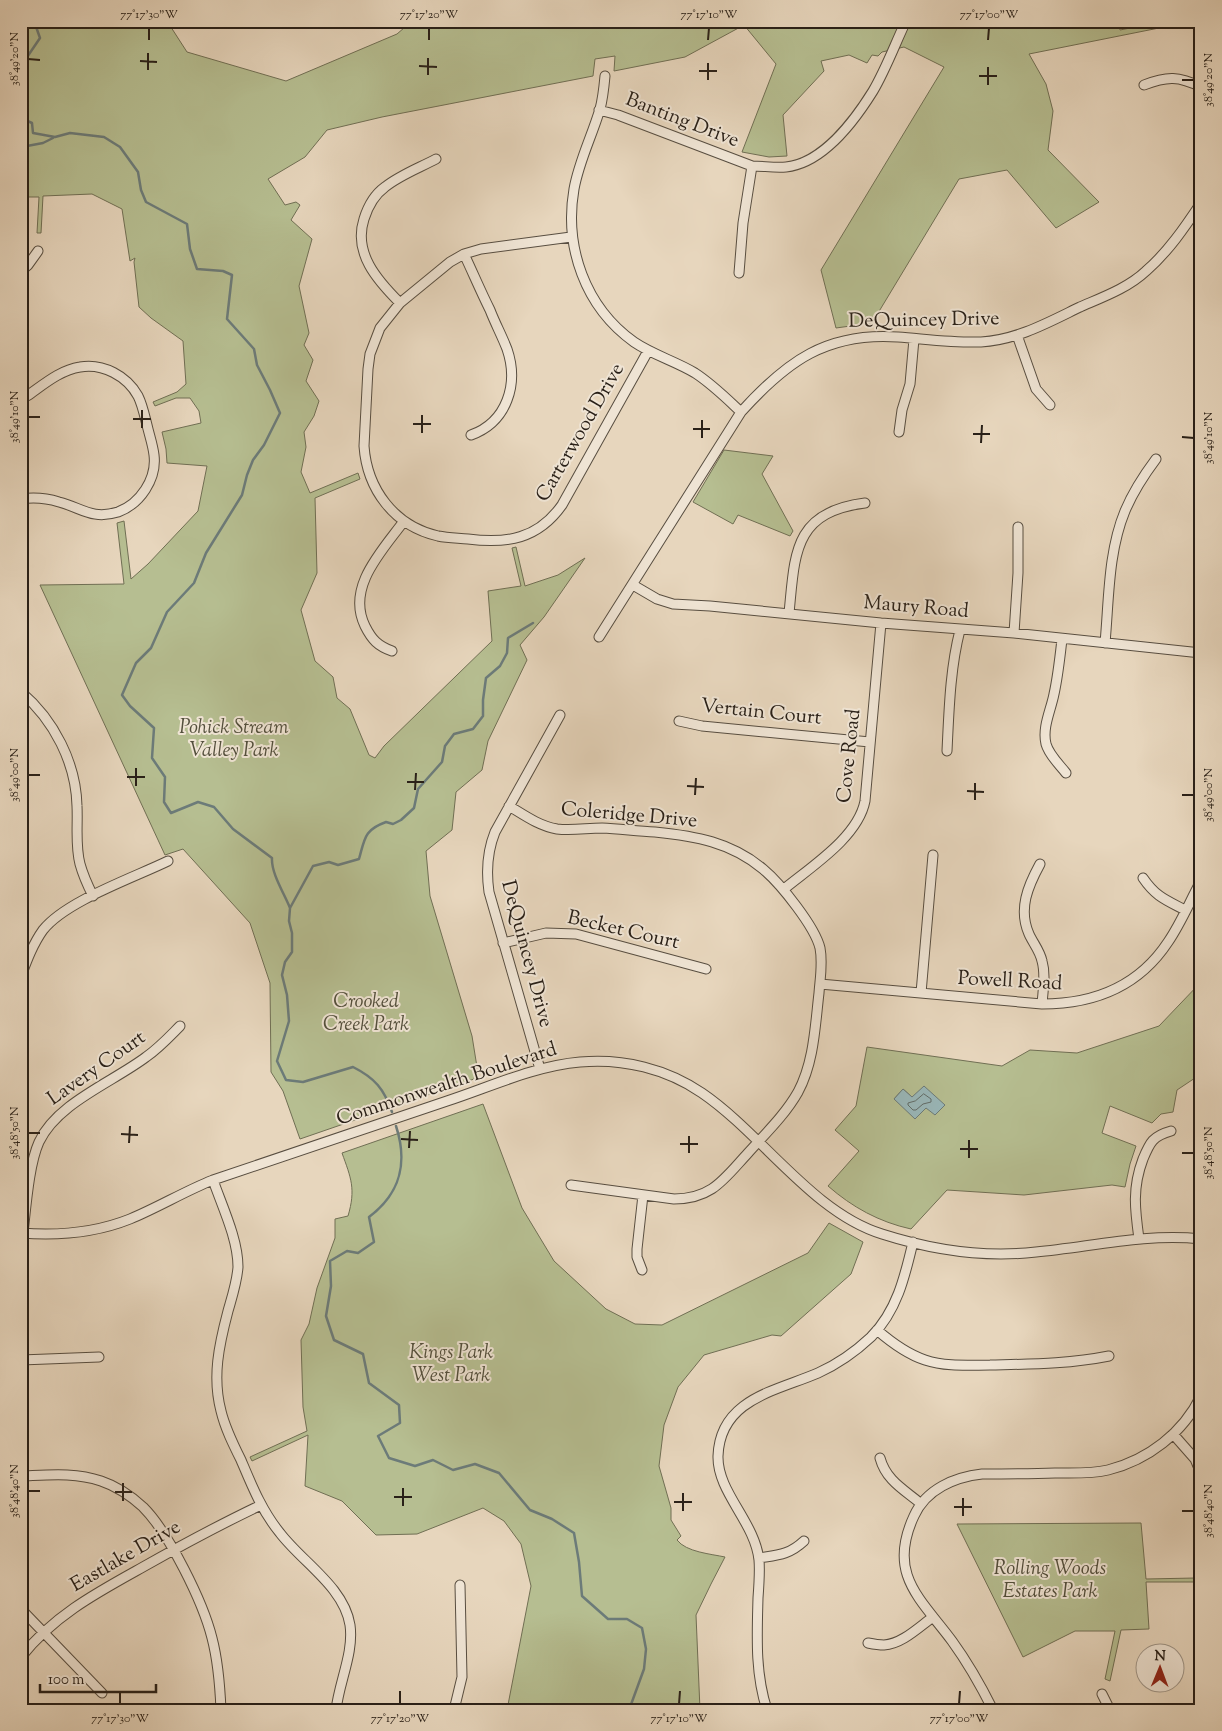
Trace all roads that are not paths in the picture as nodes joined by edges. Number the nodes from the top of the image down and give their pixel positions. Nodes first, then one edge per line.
1 (906, 21) edge
2 (918, 21) edge
3 (955, 21) edge
4 (605, 76) dead end
5 (1144, 85) dead end
6 (1201, 87) edge
7 (599, 110) junction
8 (436, 159) dead end
9 (752, 166) junction
10 (1201, 204) edge
11 (572, 236) junction
12 (38, 251) dead end
13 (464, 254) junction
14 (21, 271) edge
15 (739, 273) dead end
16 (400, 303) junction
17 (1017, 335) junction
18 (914, 339) junction
19 (648, 351) junction
20 (27, 396) dead end
21 (1050, 405) dead end
22 (741, 412) junction
23 (899, 432) dead end
24 (471, 434) dead end
25 (1156, 459) dead end
26 (21, 499) edge
27 (865, 503) dead end
28 (404, 521) junction
29 (1018, 527) dead end
30 (633, 585) junction
31 (789, 614) junction
32 (880, 623) junction
33 (960, 630) junction
34 (1014, 633) junction
35 (599, 637) dead end
36 (1062, 639) junction
37 (1105, 643) junction
38 (392, 651) dead end
39 (1201, 653) edge
40 (21, 692) edge
41 (560, 715) dead end
42 (679, 721) dead end
43 (870, 742) junction
44 (947, 751) dead end
45 (1066, 773) dead end
46 (509, 806) junction
47 (933, 855) dead end
48 (168, 862) dead end
49 (1040, 864) dead end
50 (1143, 878) dead end
51 (1201, 880) edge
52 (784, 889) junction
53 (93, 896) junction
54 (1185, 910) junction
55 (504, 943) junction
56 (706, 969) dead end
57 (21, 976) edge
58 (820, 984) junction
59 (921, 993) junction
60 (1042, 1004) junction
61 (180, 1026) dead end
62 (540, 1069) junction
63 (1171, 1131) dead end
64 (758, 1142) junction
65 (214, 1180) junction
66 (571, 1185) dead end
67 (643, 1195) junction
68 (22, 1233) edge
69 (1201, 1239) edge
70 (1139, 1240) junction
71 (913, 1242) junction
72 (642, 1270) dead end
73 (877, 1330) junction
74 (1109, 1356) dead end
75 (99, 1357) dead end
76 (21, 1360) edge
77 (1201, 1396) edge
78 (1173, 1434) junction
79 (880, 1458) dead end
80 (1201, 1473) edge
81 (21, 1476) edge
82 (920, 1503) junction
83 (261, 1504) junction
84 (804, 1541) dead end
85 (173, 1550) junction
86 (759, 1558) junction
87 (460, 1586) dead end
88 (21, 1609) edge
89 (932, 1617) junction
90 (43, 1632) junction
91 (868, 1643) dead end
92 (21, 1657) edge
93 (102, 1693) dead end
94 (1102, 1694) dead end
95 (221, 1710) edge
96 (336, 1710) edge
97 (454, 1710) edge
98 (767, 1710) edge
99 (993, 1710) edge
100 (1110, 1710) edge

1 - 9 street, Banting Drive
2 - 3 street
4 - 7 street
5 - 6 street
7 - 9 street, Banting Drive
7 - 11 street
8 - 16 street
9 - 15 street, Banting Drive
10 - 17 street, DeQuincey Drive
11 - 13 street, Carterwood Drive
11 - 19 street
12 - 14 street
13 - 16 street, Carterwood Drive
13 - 24 street
16 - 28 street, Carterwood Drive
17 - 18 street, DeQuincey Drive
17 - 21 street
18 - 22 street, DeQuincey Drive
18 - 23 street
19 - 22 street
19 - 28 street, Carterwood Drive
20 - 26 street
22 - 30 street, DeQuincey Drive
25 - 37 street
27 - 31 street
28 - 38 street
29 - 34 street
30 - 31 street, Maury Road
30 - 35 street, DeQuincey Drive
31 - 32 street, Maury Road
32 - 33 street, Maury Road
32 - 43 street, Cove Road
33 - 34 street, Maury Road
33 - 44 street
34 - 36 street, Maury Road
36 - 37 street, Maury Road
36 - 45 street
37 - 39 street, Maury Road
40 - 53 street
41 - 46 street, DeQuincey Drive
42 - 43 street, Vertain Court
43 - 52 street, Cove Road
46 - 52 street, Coleridge Drive
46 - 55 street, DeQuincey Drive
47 - 59 street
48 - 53 street
49 - 60 street
50 - 54 street
51 - 54 street, Powell Road
52 - 58 street, Coleridge Drive
53 - 57 street
54 - 60 street, Powell Road
55 - 56 street, Becket Court
55 - 62 street, DeQuincey Drive
58 - 59 street, Powell Road
58 - 64 street, Coleridge Drive
59 - 60 street, Powell Road
61 - 68 street, Lavery Court
62 - 64 street, Commonwealth Boulevard
62 - 65 street, Commonwealth Boulevard
63 - 70 street
64 - 67 street, Coleridge Drive
64 - 71 street, Commonwealth Boulevard
65 - 68 street, Commonwealth Boulevard
65 - 83 street
66 - 67 street, Coleridge Drive
67 - 72 street
69 - 70 street, Commonwealth Boulevard
70 - 71 street, Commonwealth Boulevard
71 - 73 street
73 - 74 street
73 - 86 street
75 - 76 street
77 - 78 street
78 - 80 street
78 - 82 street
79 - 82 street
81 - 85 street
82 - 89 street
83 - 85 street, Eastlake Drive
83 - 96 street
84 - 86 street
85 - 90 street, Eastlake Drive
85 - 95 street
86 - 98 street
87 - 97 street
88 - 90 street
89 - 91 street
89 - 99 street
90 - 92 street, Eastlake Drive
90 - 93 street
94 - 100 street

